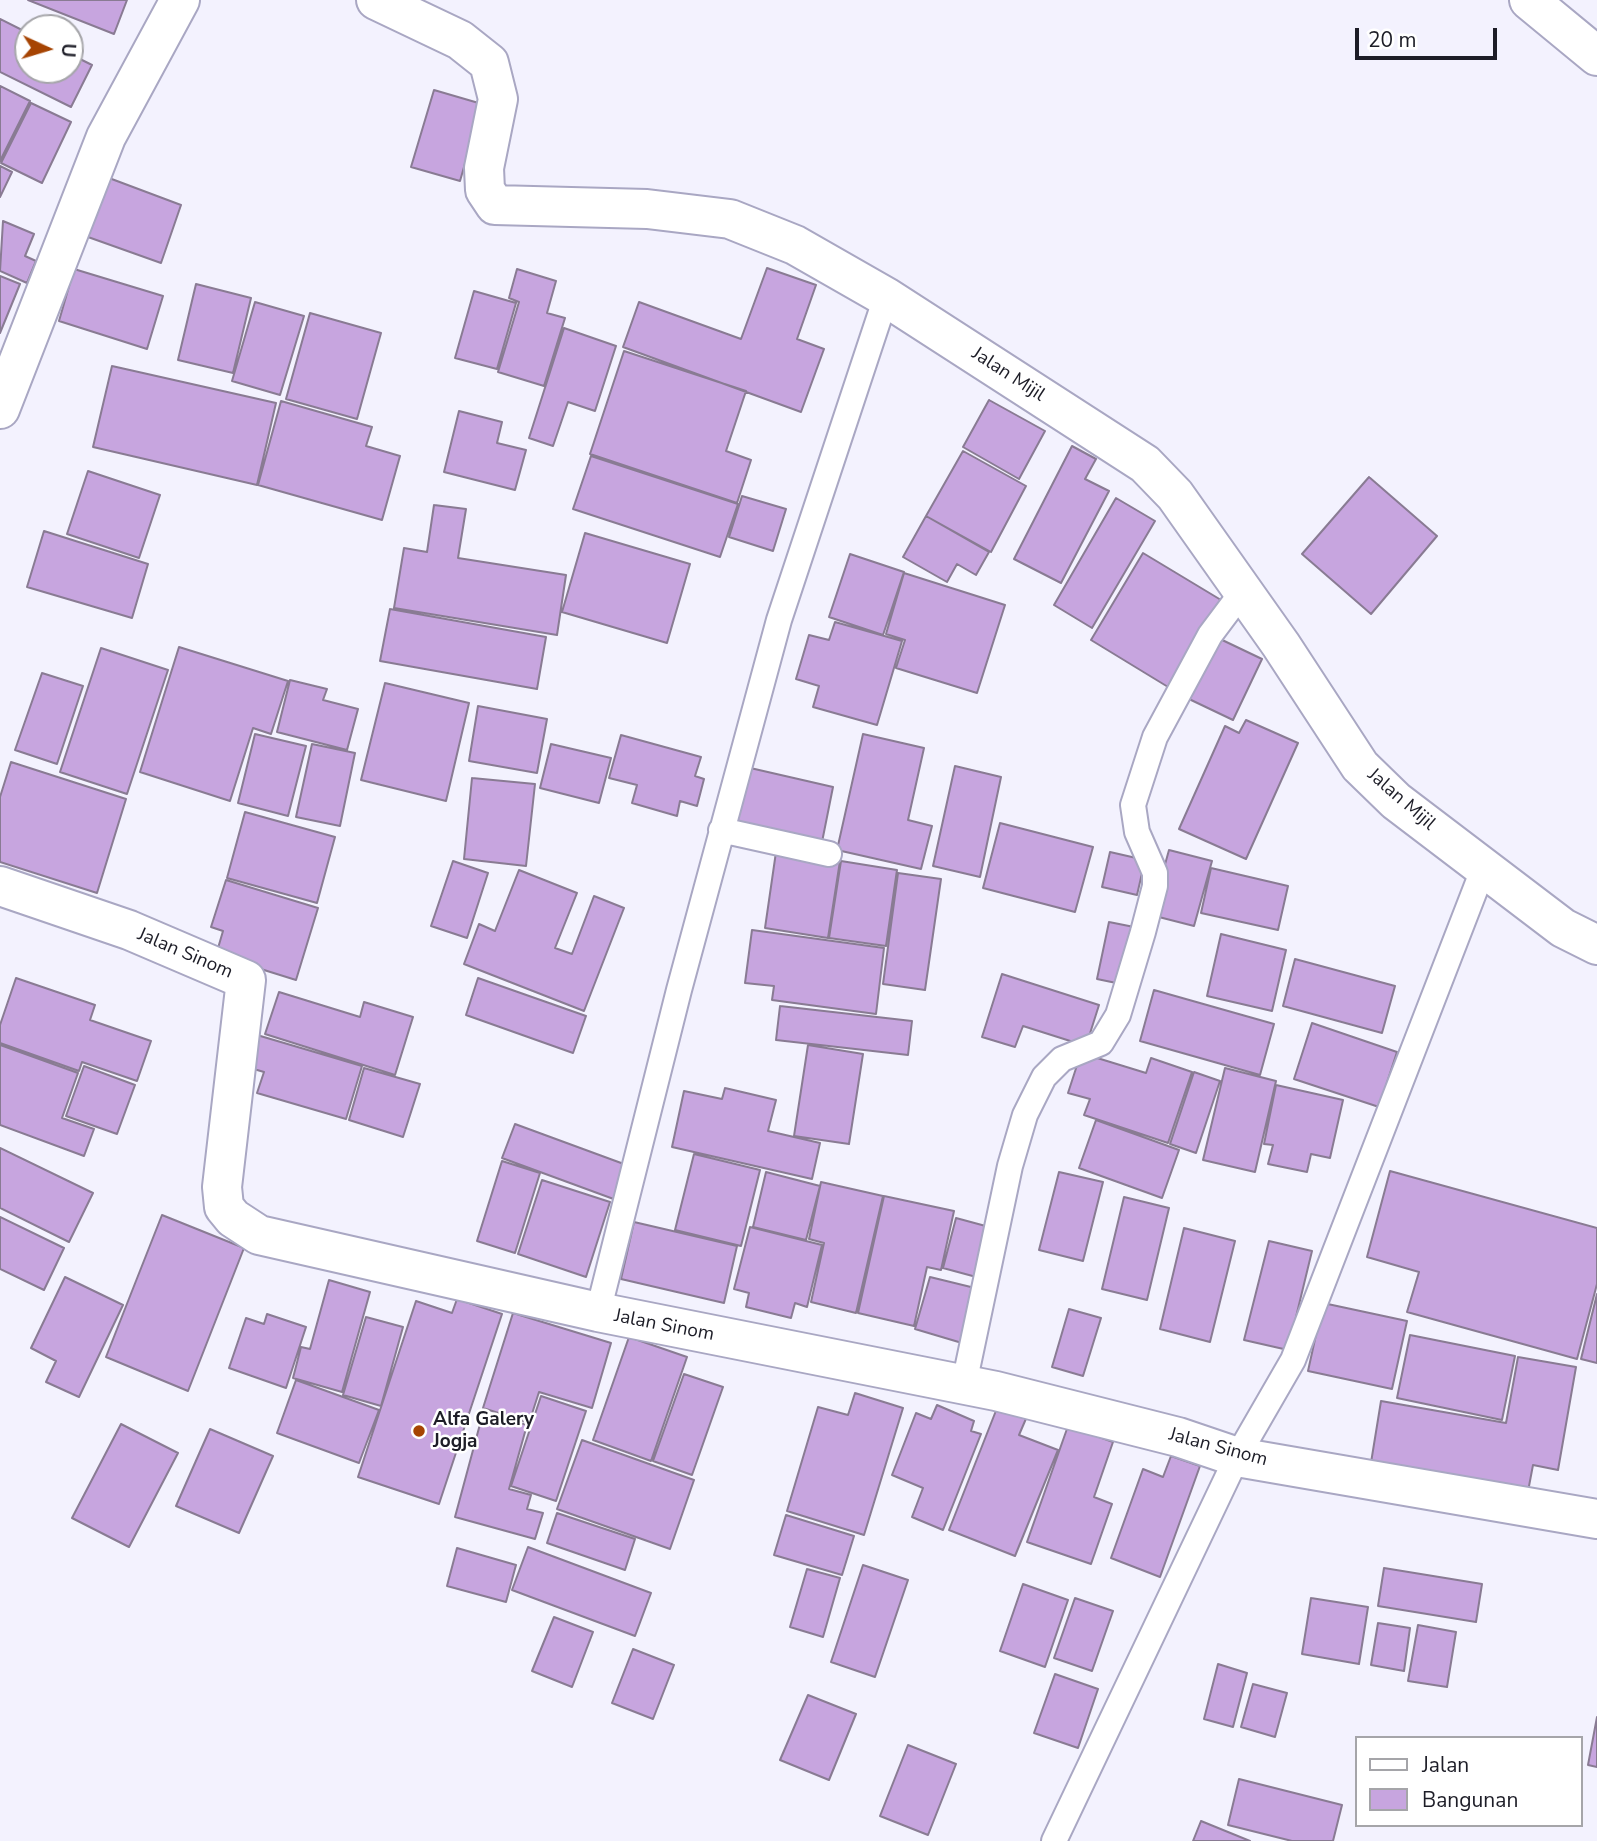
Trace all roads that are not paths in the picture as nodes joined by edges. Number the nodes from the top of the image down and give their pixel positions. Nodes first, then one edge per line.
1 (180, 0) edge
2 (376, 0) edge
3 (1529, 0) edge
4 (1597, 56) edge
5 (886, 296) junction
6 (1, 405) edge
7 (1243, 591) junction
8 (721, 830) junction
9 (829, 854) dead end
10 (1484, 867) junction
11 (0, 886) edge
12 (1597, 945) edge
13 (598, 1312) junction
14 (964, 1384) junction
15 (1237, 1457) junction
16 (1597, 1519) edge
17 (1054, 1841) edge

1 - 6 street
2 - 5 street, Jalan Mijil
3 - 4 street
5 - 7 street, Jalan Mijil
5 - 8 lane
7 - 10 street, Jalan Mijil
7 - 14 lane
8 - 9 lane
8 - 13 lane
10 - 12 street, Jalan Mijil
10 - 15 lane
11 - 13 street, Jalan Sinom
13 - 14 street, Jalan Sinom
14 - 15 street, Jalan Sinom
15 - 16 street, Jalan Sinom
15 - 17 lane

